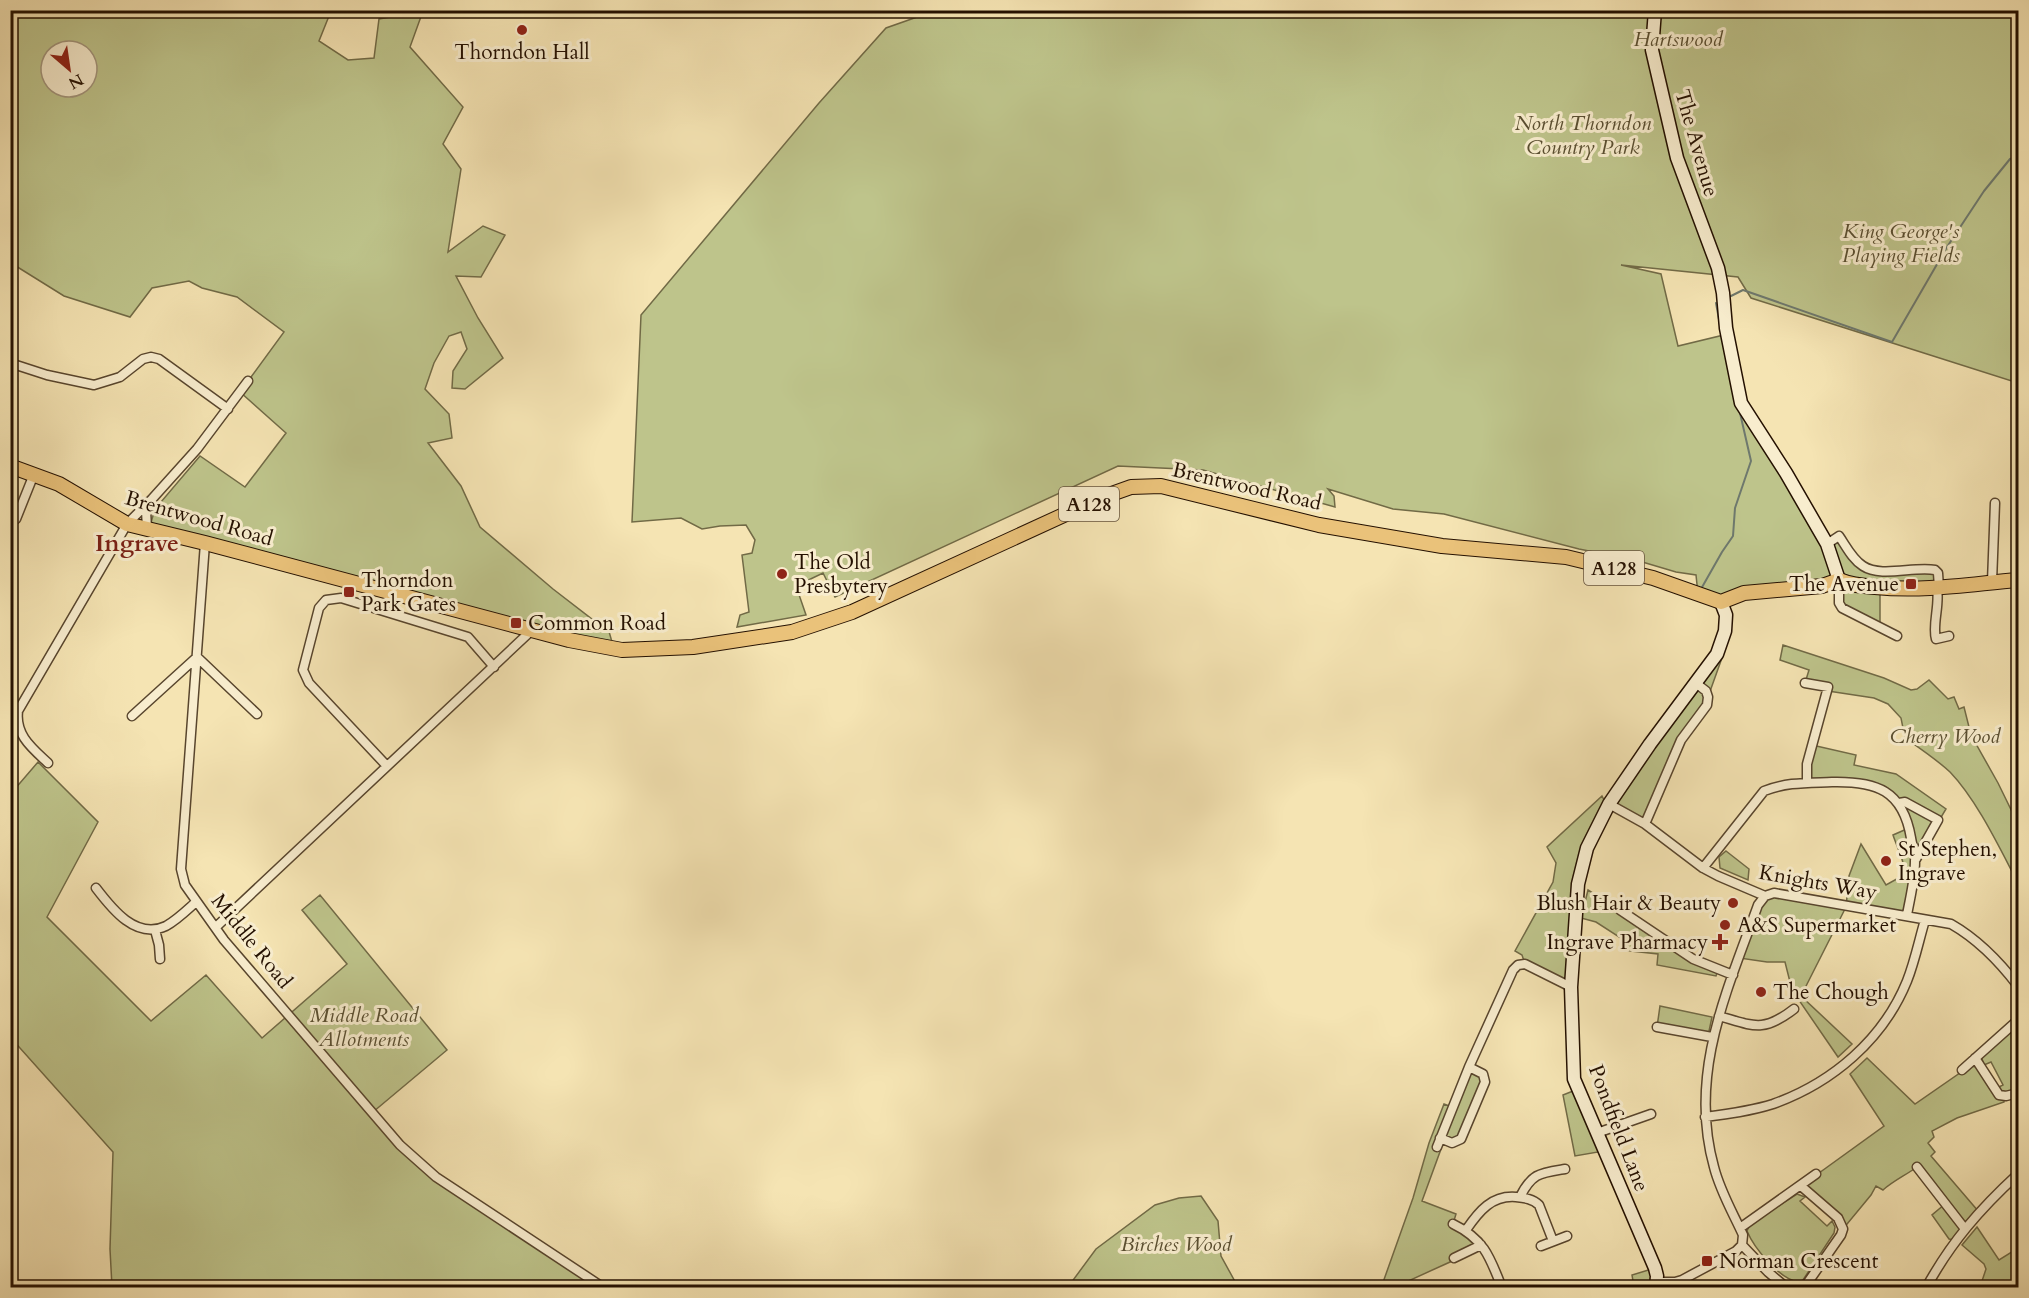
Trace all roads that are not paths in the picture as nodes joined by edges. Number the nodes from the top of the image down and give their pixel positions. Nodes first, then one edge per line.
1 (1654, 10) edge
2 (10, 363) edge
3 (248, 381) dead end
4 (228, 409) junction
5 (10, 466) edge
6 (34, 474) junction
7 (152, 499) junction
8 (1995, 503) dead end
9 (16, 519) dead end
10 (127, 524) junction
11 (147, 529) junction
12 (205, 543) junction
13 (1827, 544) junction
14 (1839, 580) junction
15 (2019, 580) edge
16 (1992, 582) junction
17 (1938, 589) junction
18 (1721, 602) junction
19 (532, 630) junction
20 (1897, 636) dead end
21 (1949, 636) dead end
22 (197, 657) junction
23 (494, 667) junction
24 (1805, 683) dead end
25 (1697, 684) junction
26 (257, 714) dead end
27 (132, 716) dead end
28 (14, 719) edge
29 (48, 763) dead end
30 (386, 765) junction
31 (1807, 782) junction
32 (1899, 803) junction
33 (1609, 804) junction
34 (1645, 824) junction
35 (1916, 859) junction
36 (1703, 868) junction
37 (96, 888) dead end
38 (1766, 896) junction
39 (196, 902) junction
40 (1620, 910) dead end
41 (1907, 915) junction
42 (1924, 920) junction
43 (216, 927) junction
44 (155, 930) junction
45 (160, 959) dead end
46 (1733, 975) junction
47 (2019, 986) edge
48 (1571, 987) junction
49 (1794, 1009) dead end
50 (1719, 1016) junction
51 (2019, 1020) edge
52 (1657, 1027) dead end
53 (1712, 1037) junction
54 (1975, 1058) junction
55 (1469, 1067) junction
56 (1962, 1070) dead end
57 (2019, 1093) edge
58 (1651, 1114) dead end
59 (1706, 1117) junction
60 (1597, 1133) junction
61 (1440, 1138) junction
62 (1437, 1147) dead end
63 (1917, 1167) dead end
64 (1565, 1169) dead end
65 (1816, 1174) dead end
66 (2019, 1174) edge
67 (1801, 1186) junction
68 (1520, 1197) junction
69 (1453, 1224) dead end
70 (1740, 1228) junction
71 (1466, 1230) junction
72 (1965, 1230) junction
73 (1567, 1236) dead end
74 (1553, 1241) junction
75 (1481, 1245) junction
76 (1742, 1245) junction
77 (1541, 1246) dead end
78 (1454, 1258) dead end
79 (1657, 1285) edge
80 (604, 1287) edge
81 (1502, 1287) edge
82 (1787, 1287) edge
83 (1804, 1287) edge
84 (1926, 1287) edge

1 - 13 street, The Avenue
2 - 4 street
3 - 4 street
4 - 7 street
5 - 6 main road, Brentwood Road / A128
6 - 9 street
6 - 10 main road, Brentwood Road / A128
7 - 10 street
7 - 11 street
8 - 16 street
10 - 11 main road, Brentwood Road / A128
10 - 28 street
11 - 12 main road, Brentwood Road / A128
12 - 19 main road, Brentwood Road / A128
12 - 22 street, Middle Road
13 - 14 street, The Avenue
13 - 17 street
14 - 17 main road
14 - 18 main road
14 - 20 street
15 - 16 main road
16 - 17 main road
17 - 21 street
18 - 19 main road, Brentwood Road / A128
18 - 25 street, Pondfield Lane
19 - 23 street
22 - 26 street
22 - 27 street
22 - 39 street, Middle Road
23 - 30 street
23 - 30 street
24 - 31 street
25 - 33 street, Pondfield Lane
25 - 34 street
28 - 29 street
30 - 43 street
31 - 32 street
31 - 36 street
32 - 35 street
32 - 35 street
33 - 34 street, Knights Way
33 - 48 street, Pondfield Lane
34 - 36 street, Knights Way
35 - 41 street
36 - 38 street, Knights Way
37 - 44 street
38 - 41 street, Knights Way
38 - 46 street
39 - 43 street, Middle Road
39 - 44 street
40 - 46 street
41 - 42 street, Knights Way
42 - 47 street, Knights Way
42 - 59 street
43 - 80 street, Middle Road
44 - 45 street
46 - 50 street
48 - 55 street
48 - 60 street, Pondfield Lane
49 - 50 street
50 - 53 street
51 - 54 street
52 - 53 street
53 - 59 street
54 - 56 street
54 - 57 street
55 - 61 street
55 - 61 street
58 - 60 street
59 - 70 street
60 - 79 street, Pondfield Lane
61 - 62 street
63 - 72 street
64 - 68 street
65 - 67 street
66 - 72 street
67 - 70 street
67 - 83 street
68 - 71 street
68 - 74 street
69 - 71 street
70 - 76 street
71 - 75 street
72 - 84 street
73 - 74 street
74 - 77 street
75 - 78 street
75 - 81 street
76 - 79 street
76 - 82 street

